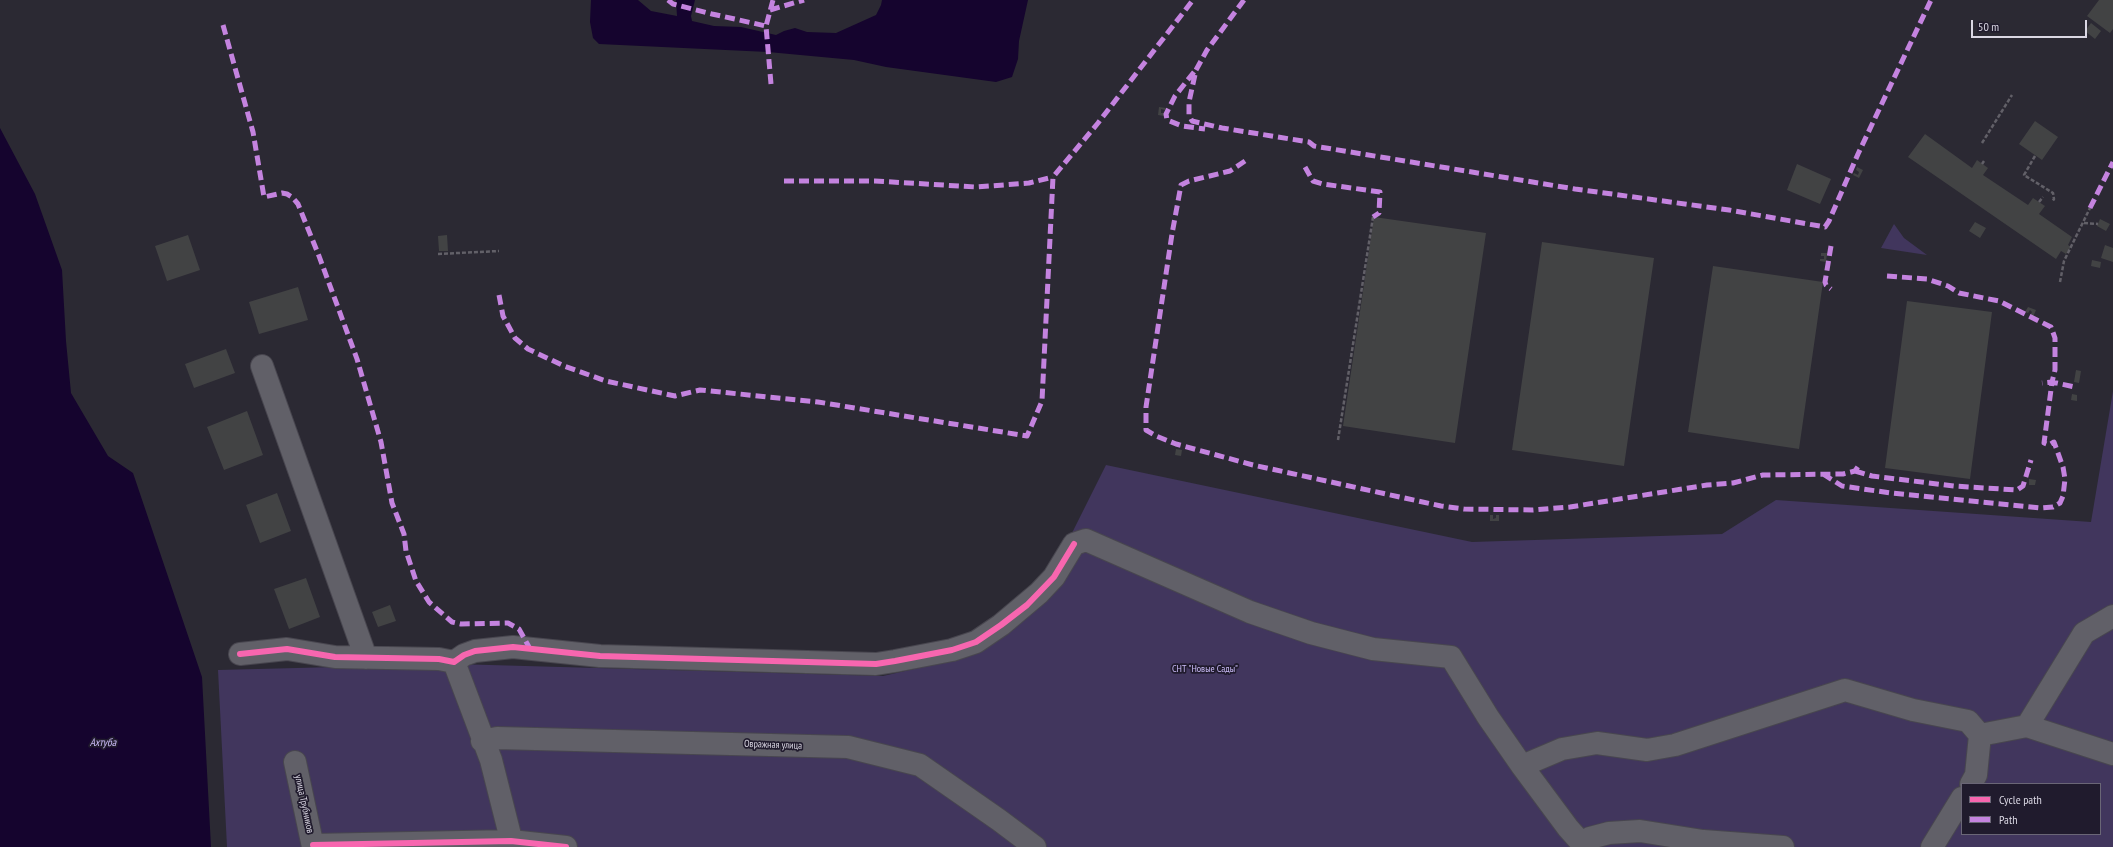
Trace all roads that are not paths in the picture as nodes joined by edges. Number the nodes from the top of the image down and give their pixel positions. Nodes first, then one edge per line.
1 (262, 366) dead end
2 (2113, 616) edge
3 (240, 654) dead end
4 (366, 658) junction
5 (454, 662) junction
6 (2028, 726) junction
7 (1980, 736) junction
8 (482, 741) junction
9 (2113, 754) edge
10 (295, 762) dead end
11 (1522, 766) junction
12 (1972, 783) edge
13 (1961, 800) edge
14 (512, 844) edge
15 (1583, 845) edge
16 (313, 846) edge
17 (566, 847) edge
18 (1034, 847) edge
19 (1783, 847) edge
20 (1932, 847) edge

1 - 4 street
2 - 6 street
3 - 4 street
4 - 5 street
5 - 8 street
5 - 11 street
6 - 7 street
6 - 9 street
7 - 11 street
7 - 12 street
8 - 14 street
8 - 18 street, Овражная улица
10 - 16 street, улица Трубников
11 - 15 street
13 - 20 street
14 - 16 street
14 - 17 street
15 - 19 street

